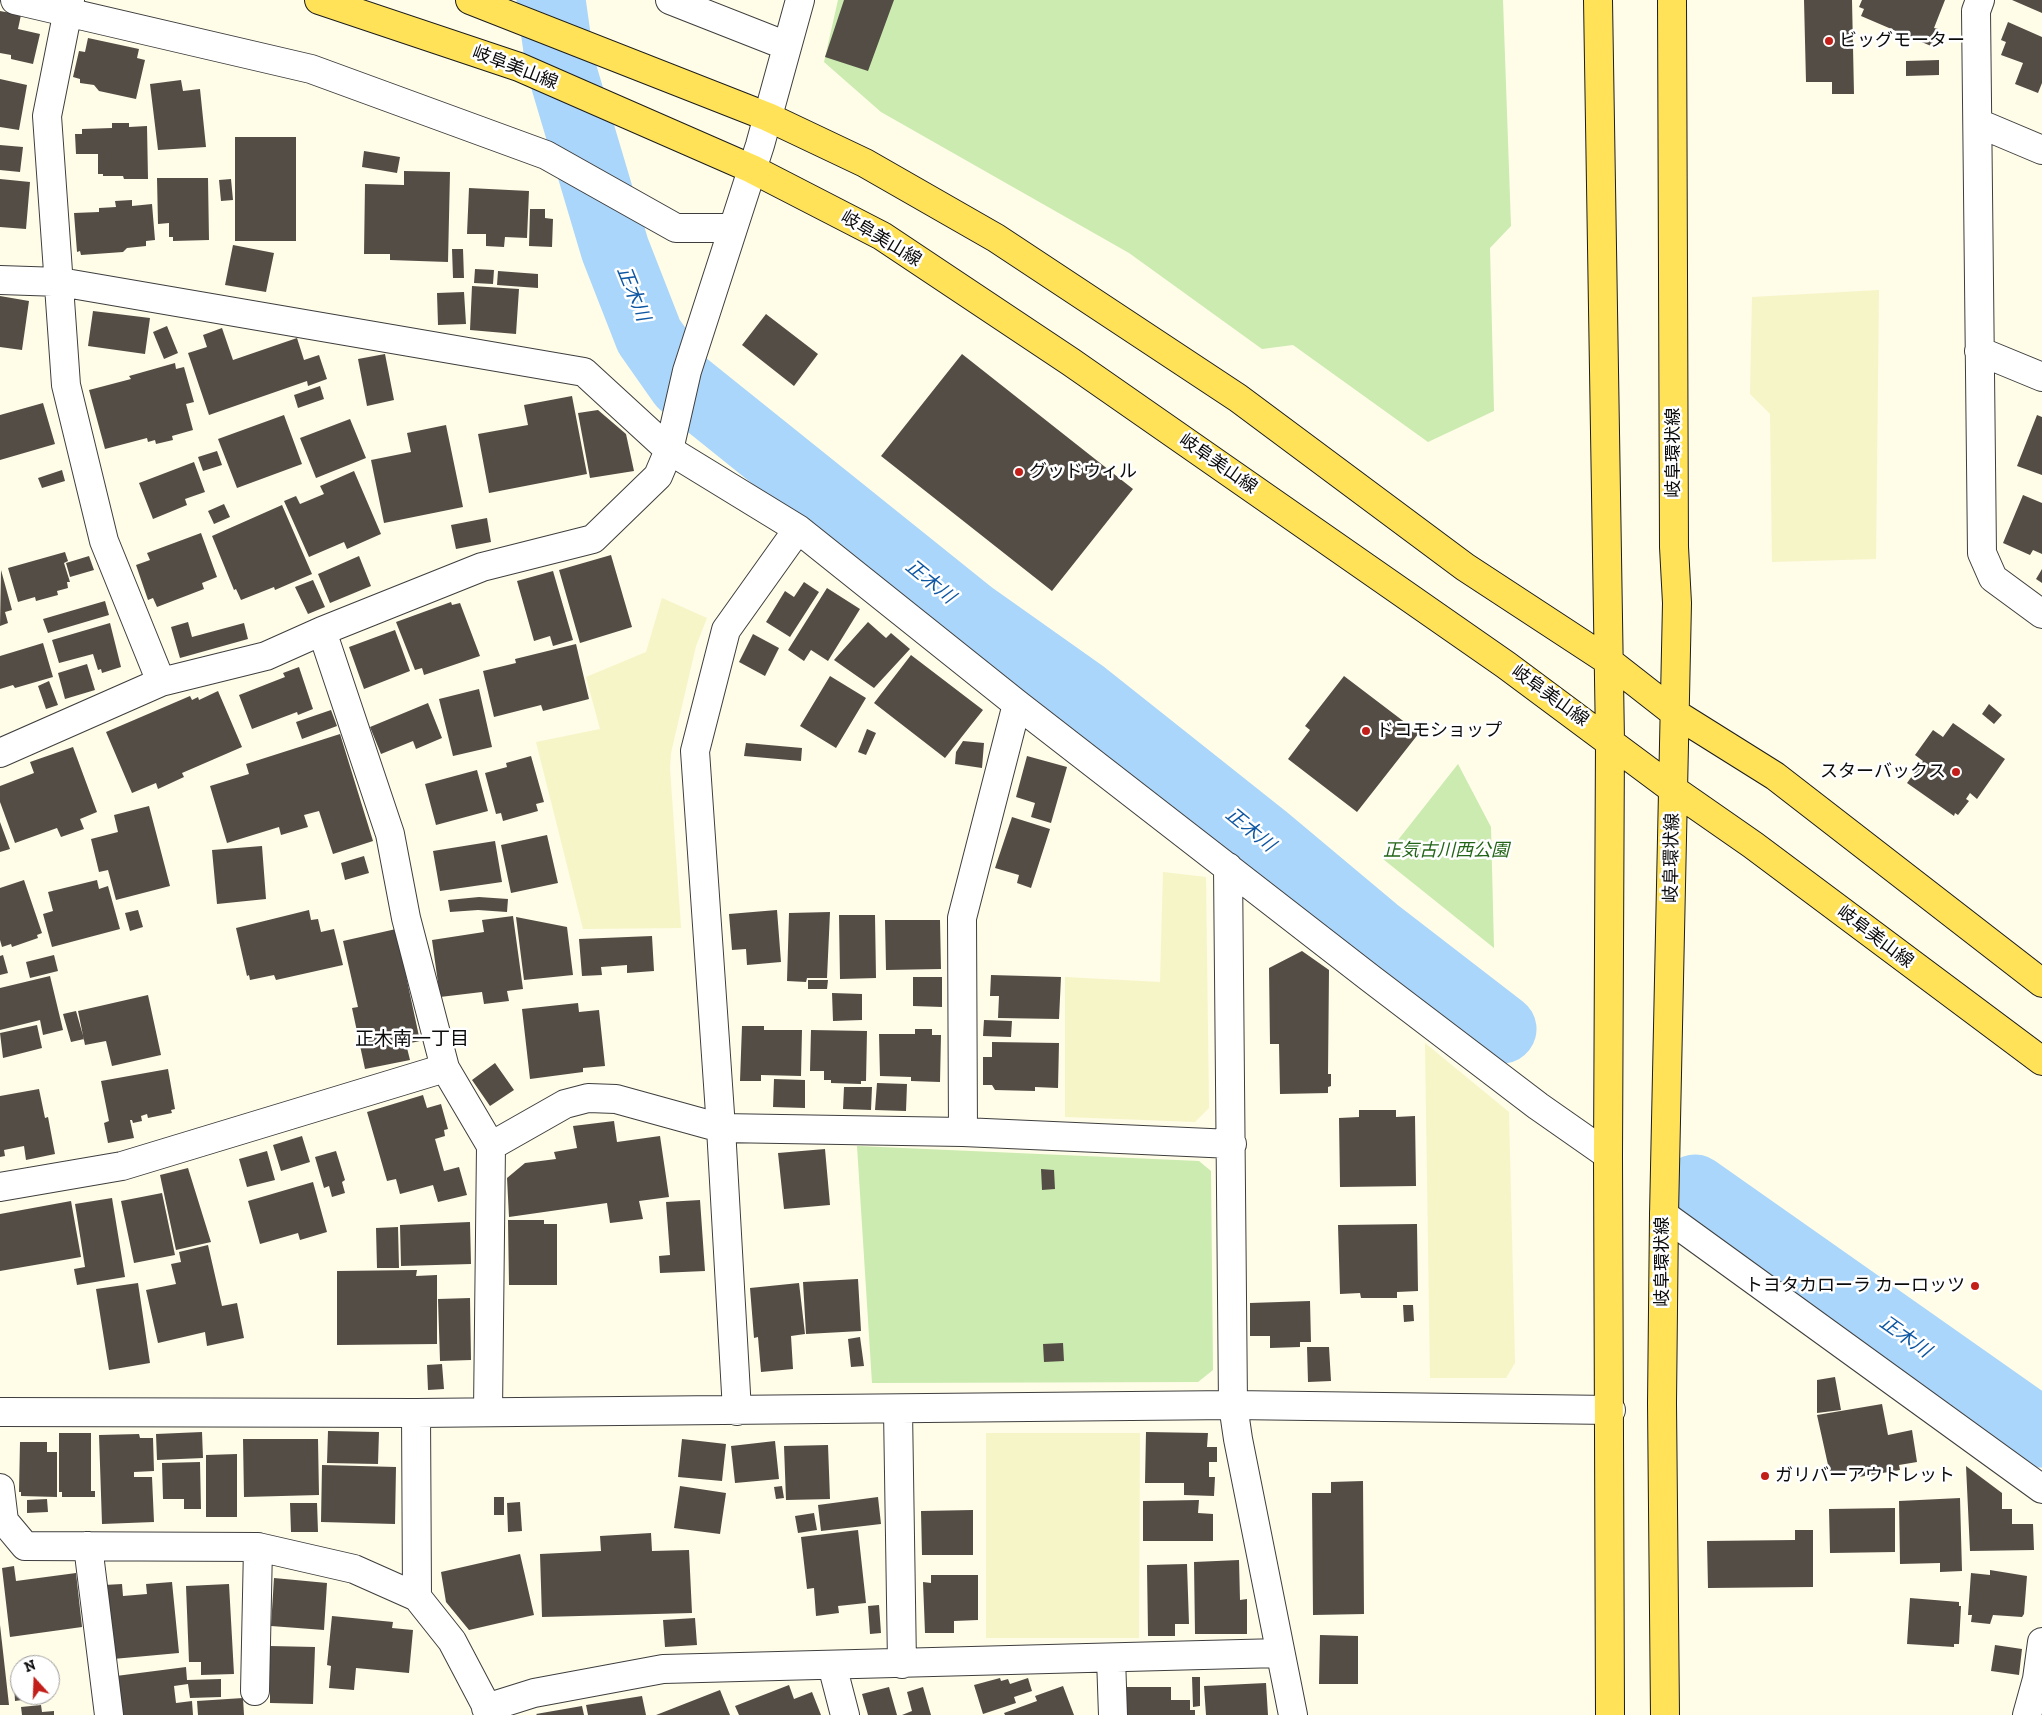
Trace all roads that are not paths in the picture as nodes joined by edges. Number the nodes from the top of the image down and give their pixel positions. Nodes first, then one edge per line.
1 (15, 0) edge
2 (319, 0) edge
3 (470, 0) edge
4 (670, 0) edge
5 (800, 0) edge
6 (1598, 0) edge
7 (1672, 0) edge
8 (1980, 0) edge
9 (68, 6) edge
10 (787, 46) junction
11 (768, 117) junction
12 (1978, 123) junction
13 (2042, 150) edge
14 (752, 169) junction
15 (732, 228) junction
16 (0, 280) edge
17 (60, 282) junction
18 (1979, 351) junction
19 (2042, 377) edge
20 (669, 450) junction
21 (798, 529) junction
22 (2042, 614) edge
23 (322, 631) junction
24 (1607, 660) junction
25 (160, 682) junction
26 (1017, 704) junction
27 (1676, 714) junction
28 (1610, 740) junction
29 (0, 753) edge
30 (1674, 790) junction
31 (1228, 866) junction
32 (2042, 983) edge
33 (2042, 1061) edge
34 (445, 1068) junction
35 (721, 1128) junction
36 (962, 1132) junction
37 (1232, 1144) junction
38 (490, 1146) junction
39 (1608, 1155) junction
40 (0, 1187) edge
41 (1664, 1215) junction
42 (1233, 1405) junction
43 (898, 1410) junction
44 (1610, 1410) junction
45 (488, 1411) junction
46 (738, 1411) junction
47 (0, 1412) edge
48 (416, 1413) junction
49 (0, 1488) edge
50 (2042, 1489) edge
51 (88, 1546) junction
52 (258, 1547) junction
53 (417, 1597) junction
54 (2042, 1642) edge
55 (1280, 1652) junction
56 (1111, 1658) junction
57 (902, 1664) junction
58 (832, 1665) junction
59 (255, 1691) dead end
60 (488, 1711) edge
61 (108, 1715) edge
62 (845, 1715) edge
63 (1113, 1715) edge
64 (1293, 1715) edge
65 (1610, 1715) edge
66 (1665, 1715) edge
67 (2027, 1715) edge

1 - 9 street
2 - 14 main road, 岐阜美山線
3 - 11 main road
4 - 10 street
5 - 10 street
6 - 24 main road
7 - 27 main road, 岐阜環状線
8 - 12 street
9 - 15 street
9 - 17 street
10 - 11 street
11 - 14 street
11 - 24 main road
12 - 13 street
12 - 18 street
14 - 15 street
14 - 28 main road, 岐阜美山線
15 - 20 street
16 - 17 street
17 - 20 street
17 - 25 street
18 - 19 street
18 - 22 street
20 - 21 street
20 - 23 street
21 - 26 street
21 - 35 street
23 - 25 street
23 - 34 street
24 - 27 main road
24 - 28 main road
25 - 29 street
26 - 31 street
26 - 36 street
27 - 30 main road, 岐阜環状線
27 - 32 main road
28 - 30 main road, 岐阜美山線
28 - 39 main road
30 - 33 main road, 岐阜美山線
30 - 41 main road, 岐阜環状線
31 - 37 street
31 - 39 street
34 - 38 street
34 - 40 street
35 - 36 street
35 - 38 street
35 - 46 street
36 - 37 street
37 - 42 street
38 - 45 street
39 - 44 main road
41 - 50 street
41 - 66 main road, 岐阜環状線
42 - 43 street
42 - 44 street
42 - 55 street
43 - 46 street
43 - 57 street
44 - 65 main road
45 - 46 street
45 - 48 street
47 - 48 street
48 - 53 street
49 - 51 street
51 - 52 street
51 - 61 street
52 - 53 street
52 - 59 street
53 - 60 street
54 - 67 street
55 - 56 street
55 - 64 street
56 - 57 street
56 - 63 street
57 - 58 street
58 - 60 street
58 - 62 street

